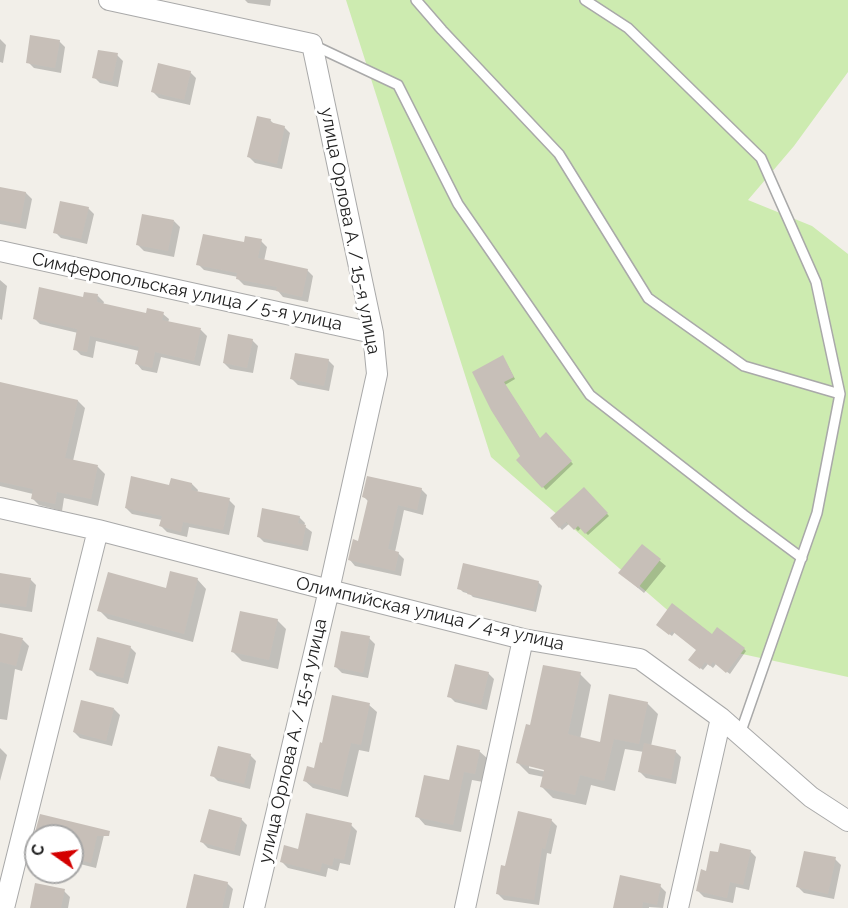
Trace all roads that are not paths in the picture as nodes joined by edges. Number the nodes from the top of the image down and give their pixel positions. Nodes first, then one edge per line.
1 (110, 0) edge
2 (416, 0) edge
3 (585, 0) edge
4 (312, 44) junction
5 (0, 251) edge
6 (373, 333) junction
7 (840, 394) junction
8 (0, 508) edge
9 (98, 530) junction
10 (802, 558) junction
11 (329, 590) junction
12 (523, 639) junction
13 (721, 718) junction
14 (740, 734) junction
15 (848, 821) edge
16 (4, 908) edge
17 (254, 908) edge
18 (465, 908) edge
19 (678, 908) edge

1 - 4 street
2 - 7 lane
3 - 7 lane
4 - 6 street, улица Орлова А. / 15-я улица
4 - 10 lane
5 - 6 street, Симферопольская улица / 5-я улица
6 - 11 street, улица Орлова А. / 15-я улица
7 - 10 lane
8 - 9 street, Олимпийская улица / 4-я улица
9 - 11 street, Олимпийская улица / 4-я улица
9 - 16 street
10 - 14 lane
11 - 12 street, Олимпийская улица / 4-я улица
11 - 17 street, улица Орлова А. / 15-я улица
12 - 13 street, Олимпийская улица / 4-я улица
12 - 18 street
13 - 14 street, Олимпийская улица / 4-я улица
13 - 19 street
14 - 15 street, Олимпийская улица / 4-я улица

